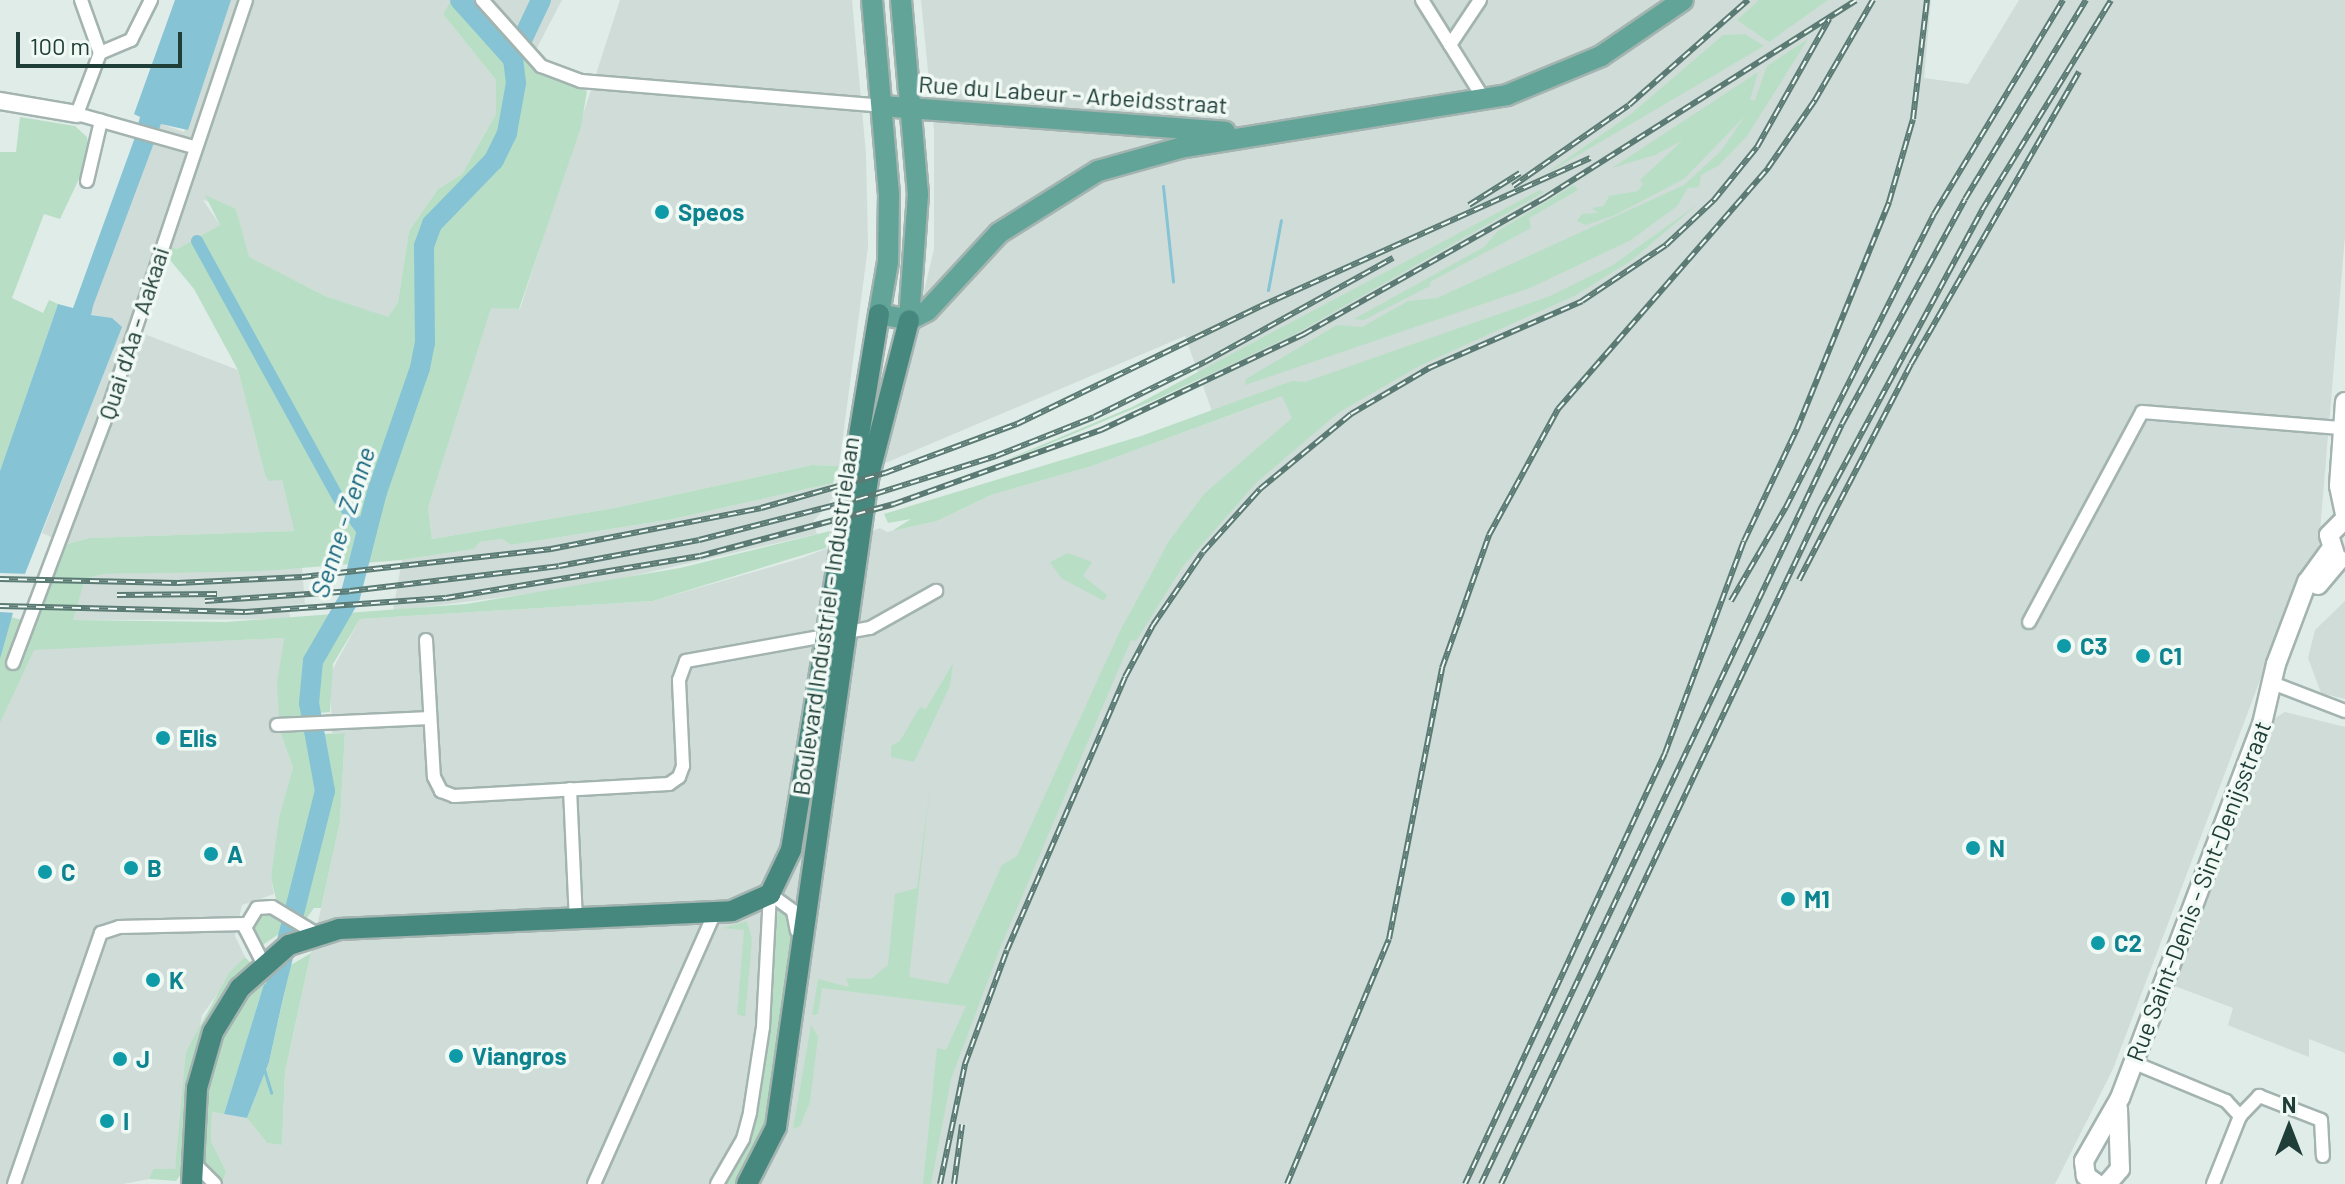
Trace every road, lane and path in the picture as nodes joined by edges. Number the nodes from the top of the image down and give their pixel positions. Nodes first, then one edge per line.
1 (81, 0) edge
2 (151, 0) edge
3 (246, 0) edge
4 (482, 0) edge
5 (872, 0) edge
6 (901, 0) edge
7 (1422, 0) edge
8 (1480, 0) edge
9 (1683, 0) edge
10 (1450, 45) junction
11 (100, 53) junction
12 (0, 101) edge
13 (1485, 101) junction
14 (882, 106) junction
15 (912, 108) junction
16 (77, 114) junction
17 (101, 121) junction
18 (1122, 127) junction
19 (1169, 140) junction
20 (188, 145) junction
21 (1118, 163) junction
22 (87, 181) dead end
23 (879, 314) junction
24 (909, 320) junction
25 (2345, 402) edge
26 (2343, 428) junction
27 (2345, 516) edge
28 (2338, 558) edge
29 (936, 591) dead end
30 (2029, 622) dead end
31 (848, 631) junction
32 (824, 635) junction
33 (426, 640) dead end
34 (13, 663) dead end
35 (2275, 684) junction
36 (2345, 711) edge
37 (430, 718) junction
38 (281, 725) dead end
39 (570, 789) junction
40 (770, 894) junction
41 (715, 912) junction
42 (576, 919) junction
43 (245, 924) junction
44 (317, 934) junction
45 (263, 963) junction
46 (792, 1003) junction
47 (2132, 1062) junction
48 (2120, 1098) junction
49 (2240, 1116) junction
50 (2094, 1149) junction
51 (2117, 1155) junction
52 (2323, 1156) dead end
53 (194, 1174) edge
54 (2098, 1182) edge
55 (14, 1184) edge
56 (215, 1184) edge
57 (594, 1184) edge
58 (717, 1184) edge
59 (747, 1184) edge
60 (2213, 1184) edge

1 - 11 street
2 - 11 street
3 - 20 street, Quai d'Aa - Aakaai
4 - 14 street
5 - 14 main road, Boulevard Industriel - Industrielaan
6 - 15 main road, Boulevard Industriel - Industrielaan
7 - 10 street
8 - 10 street
9 - 13 main road
10 - 13 street
11 - 16 street
12 - 16 street
13 - 19 main road
14 - 15 main road, Rue du Labeur - Arbeidsstraat
14 - 23 main road, Boulevard Industriel - Industrielaan
15 - 18 main road, Rue du Labeur - Arbeidsstraat
15 - 24 main road, Boulevard Industriel - Industrielaan
16 - 17 street
17 - 20 street
17 - 22 street
18 - 19 main road, Rue du Labeur - Arbeidsstraat
18 - 21 main road
19 - 21 main road
20 - 34 street, Quai d'Aa - Aakaai
21 - 24 main road
23 - 24 main road
23 - 32 highway, Boulevard Industriel - Industrielaan
24 - 31 highway, Boulevard Industriel - Industrielaan
25 - 26 main road
26 - 27 main road
26 - 30 street
27 - 28 main road, Rue Saint-Denis - Sint-Denijsstraat
28 - 35 main road, Rue Saint-Denis - Sint-Denijsstraat
29 - 31 street
31 - 32 street
31 - 46 highway, Boulevard Industriel - Industrielaan
32 - 39 street
32 - 40 highway, Boulevard Industriel - Industrielaan
33 - 37 street
35 - 36 street
35 - 47 main road, Rue Saint-Denis - Sint-Denijsstraat
37 - 38 street
37 - 39 street
39 - 42 street
40 - 41 highway
40 - 46 street, Boulevard Industriel - Industrielaan
40 - 58 street, Boulevard Industriel - Industrielaan
41 - 42 highway
41 - 57 street
42 - 44 highway
43 - 44 street
43 - 45 street
43 - 55 street
44 - 45 highway
45 - 53 highway
46 - 59 highway, Boulevard Industriel - Industrielaan
47 - 48 main road, Rue Saint-Denis - Sint-Denijsstraat
47 - 49 street
48 - 50 main road, Rue Saint-Denis - Sint-Denijsstraat
48 - 51 main road, Rue Saint-Denis - Sint-Denijsstraat
49 - 52 street
49 - 60 street
50 - 51 main road
50 - 54 main road, Rue Saint-Denis - Sint-Denijsstraat
51 - 54 main road, Rue Saint-Denis - Sint-Denijsstraat
53 - 56 street

